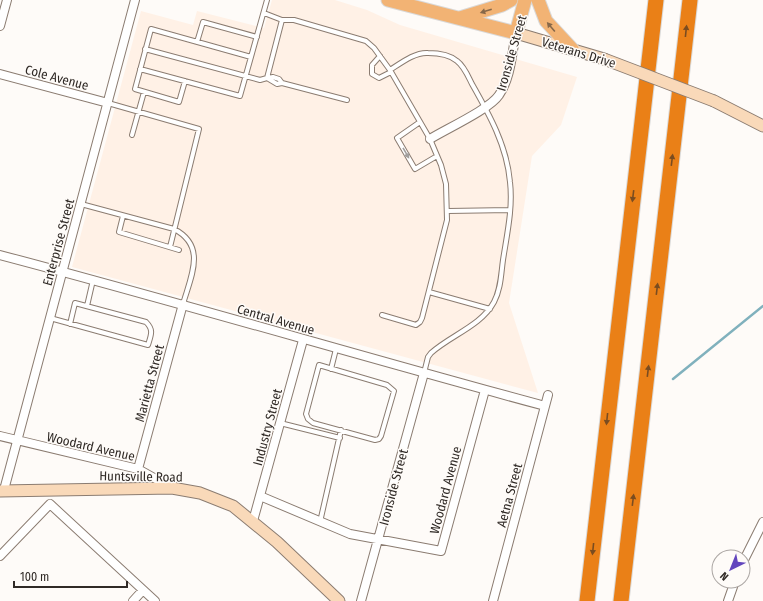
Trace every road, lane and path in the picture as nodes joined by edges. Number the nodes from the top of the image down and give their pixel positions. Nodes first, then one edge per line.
1 (7, 0) edge
2 (135, 0) edge
3 (267, 0) edge
4 (511, 0) edge
5 (525, 0) edge
6 (538, 0) edge
7 (656, 0) edge
8 (690, 0) edge
9 (393, 1) edge
10 (264, 13) junction
11 (460, 18) junction
12 (282, 20) junction
13 (0, 26) edge
14 (516, 33) junction
15 (257, 37) junction
16 (197, 42) junction
17 (146, 49) junction
18 (572, 49) junction
19 (380, 56) junction
20 (251, 57) junction
21 (140, 69) junction
22 (391, 71) junction
23 (0, 74) edge
24 (246, 76) junction
25 (267, 78) junction
26 (185, 81) junction
27 (144, 92) junction
28 (347, 100) dead end
29 (108, 103) junction
30 (485, 107) junction
31 (138, 112) junction
32 (420, 122) junction
33 (763, 126) edge
34 (132, 135) dead end
35 (430, 139) junction
36 (437, 156) junction
37 (81, 204) junction
38 (510, 210) junction
39 (448, 211) junction
40 (123, 216) junction
41 (174, 229) junction
42 (170, 247) junction
43 (179, 250) dead end
44 (0, 256) edge
45 (62, 272) junction
46 (94, 280) junction
47 (429, 292) junction
48 (183, 304) junction
49 (87, 306) junction
50 (490, 309) junction
51 (382, 315) dead end
52 (50, 318) junction
53 (70, 324) junction
54 (303, 340) junction
55 (336, 349) junction
56 (331, 369) junction
57 (424, 373) junction
58 (485, 390) junction
59 (548, 395) dead end
60 (544, 406) junction
61 (280, 423) junction
62 (341, 430) junction
63 (0, 436) edge
64 (340, 438) junction
65 (17, 441) junction
66 (138, 469) junction
67 (172, 488) junction
68 (2, 490) edge
69 (48, 490) junction
70 (260, 496) junction
71 (50, 504) junction
72 (253, 521) junction
73 (319, 522) junction
74 (763, 522) edge
75 (378, 539) junction
76 (750, 549) edge
77 (0, 556) edge
78 (732, 589) edge
79 (143, 590) junction
80 (623, 597) edge
81 (132, 601) edge
82 (155, 601) edge
83 (339, 601) edge
84 (361, 601) edge
85 (494, 601) edge
86 (587, 601) edge
87 (728, 601) edge

1 - 13 street
2 - 29 street, Enterprise Street
3 - 10 lane
4 -> 11 main road
5 - 14 main road, Ironside Street
18 -> 6 main road
7 -> 86 highway
80 -> 8 highway
9 - 11 main road, Veterans Drive
10 - 12 lane
10 - 15 lane
11 - 14 main road, Veterans Drive
12 - 19 lane
12 - 25 lane
14 - 18 main road, Veterans Drive
14 - 30 street, Ironside Street
15 - 16 lane
15 - 20 lane
16 - 17 lane
16 - 20 lane
17 - 21 lane
17 - 24 lane
18 - 33 main road, Veterans Drive, bridge
19 - 22 lane
19 - 22 lane
20 - 24 lane
21 - 26 lane
21 - 27 lane
22 - 30 lane
22 - 32 lane
23 - 29 street, Cole Avenue
24 - 25 lane
24 - 26 lane
25 - 28 lane
26 - 27 lane
27 - 31 lane
29 - 31 lane
29 - 37 street, Enterprise Street
30 - 35 street, Ironside Street
30 - 38 lane
31 - 34 lane
31 - 41 lane
32 - 35 lane
32 -> 36 lane
35 - 36 lane
36 - 39 lane
37 - 40 lane
37 - 45 street, Enterprise Street
38 - 39 lane
38 - 50 lane
39 - 47 lane
40 - 41 lane
40 - 42 lane
41 - 42 lane
41 - 48 lane
42 - 43 lane
44 - 45 street, Central Avenue
45 - 46 street, Central Avenue
45 - 52 street, Enterprise Street
46 - 48 street, Central Avenue
46 - 49 lane
47 - 50 lane
47 - 51 lane
48 - 54 street, Central Avenue
48 - 66 street, Marietta Street
49 - 53 lane
49 - 53 lane
50 - 57 lane
52 - 53 lane
52 - 65 street, Enterprise Street
54 - 55 street, Central Avenue
54 - 61 street, Industry Street
55 - 56 lane
55 - 57 street, Central Avenue
56 - 62 lane
56 - 62 lane
57 - 58 street, Central Avenue
57 - 75 street, Ironside Street
58 - 60 street, Central Avenue
58 - 75 street, Woodard Avenue
59 - 60 street, Aetna Street
60 - 85 street, Aetna Street
61 - 64 lane
61 - 70 street, Industry Street
62 - 64 lane
63 - 65 street, Woodard Avenue
64 - 73 lane
65 - 66 street, Woodard Avenue
65 - 68 street, Enterprise Street
66 - 67 street, Woodard Avenue
67 - 69 main road, Huntsville Road
67 - 72 main road, Huntsville Road
68 - 69 main road, Huntsville Road
69 - 71 street
70 - 72 street, Industry Street
70 - 73 street, Woodard Avenue
71 - 77 street
71 - 79 street
72 - 83 main road, Huntsville Road
73 - 75 street, Woodard Avenue
74 - 76 street
75 - 84 street, Ironside Street
78 - 87 street
79 - 81 street
79 - 82 street

